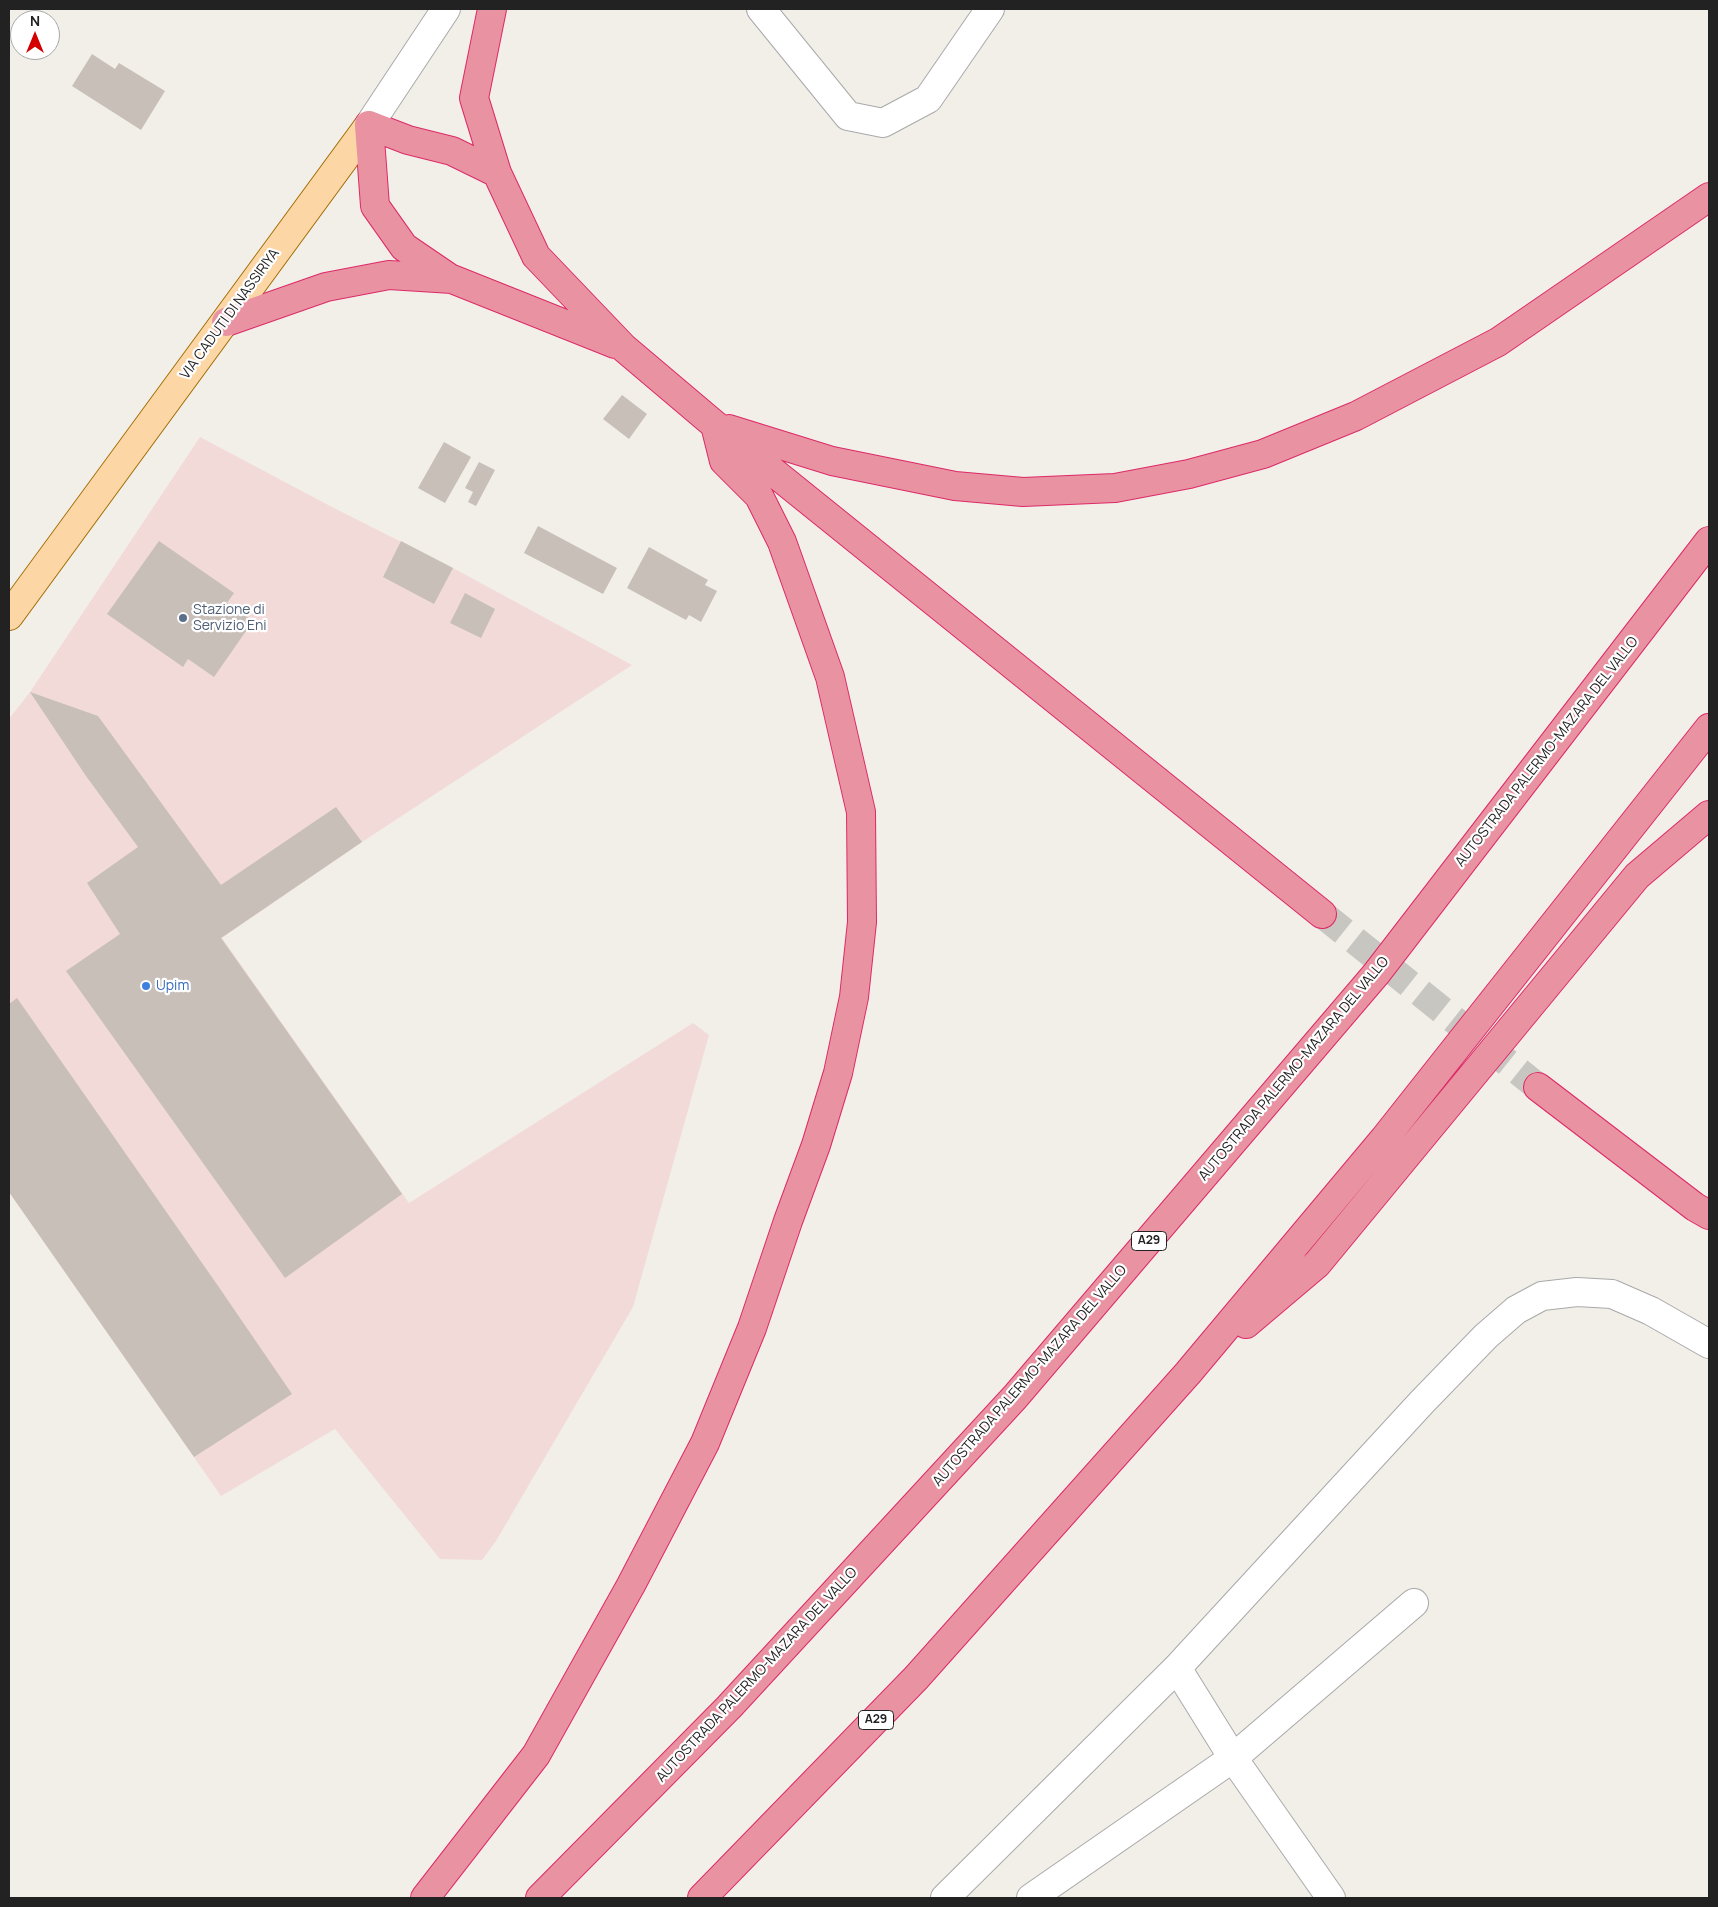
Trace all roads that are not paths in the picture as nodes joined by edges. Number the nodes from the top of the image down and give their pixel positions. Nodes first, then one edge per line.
1 (446, 9) edge
2 (492, 9) edge
3 (761, 9) edge
4 (990, 9) edge
5 (369, 124) junction
6 (496, 173) junction
7 (1709, 197) edge
8 (452, 279) junction
9 (226, 322) junction
10 (624, 348) junction
11 (716, 425) junction
12 (1709, 541) edge
13 (9, 616) edge
14 (1709, 728) edge
15 (1709, 815) edge
16 (1322, 914) tunnel mouth
17 (1538, 1086) tunnel mouth
18 (1709, 1215) edge
19 (1709, 1344) edge
20 (1188, 1373) junction
21 (1414, 1603) dead end
22 (1177, 1668) junction
23 (1233, 1758) junction
24 (425, 1898) edge
25 (540, 1898) edge
26 (702, 1898) edge
27 (945, 1898) edge
28 (1032, 1898) edge
29 (1331, 1898) edge

1 - 5 street, VIA CADUTI DI NASSIRIYA
2 - 6 highway
3 - 4 street
5 - 6 highway
5 - 8 highway
5 - 9 main road, VIA CADUTI DI NASSIRIYA
6 - 10 highway
7 - 11 highway
8 - 9 highway
8 - 10 highway
9 - 13 main road, VIA CADUTI DI NASSIRIYA
10 - 11 highway
11 - 16 highway
11 - 24 highway
12 - 25 highway, AUTOSTRADA PALERMO-MAZARA DEL VALLO / A29
14 - 20 highway, A29
15 - 20 highway
17 - 18 highway
19 - 22 street
20 - 26 highway, A29
21 - 23 street
22 - 23 street
22 - 27 street
23 - 28 street
23 - 29 street

